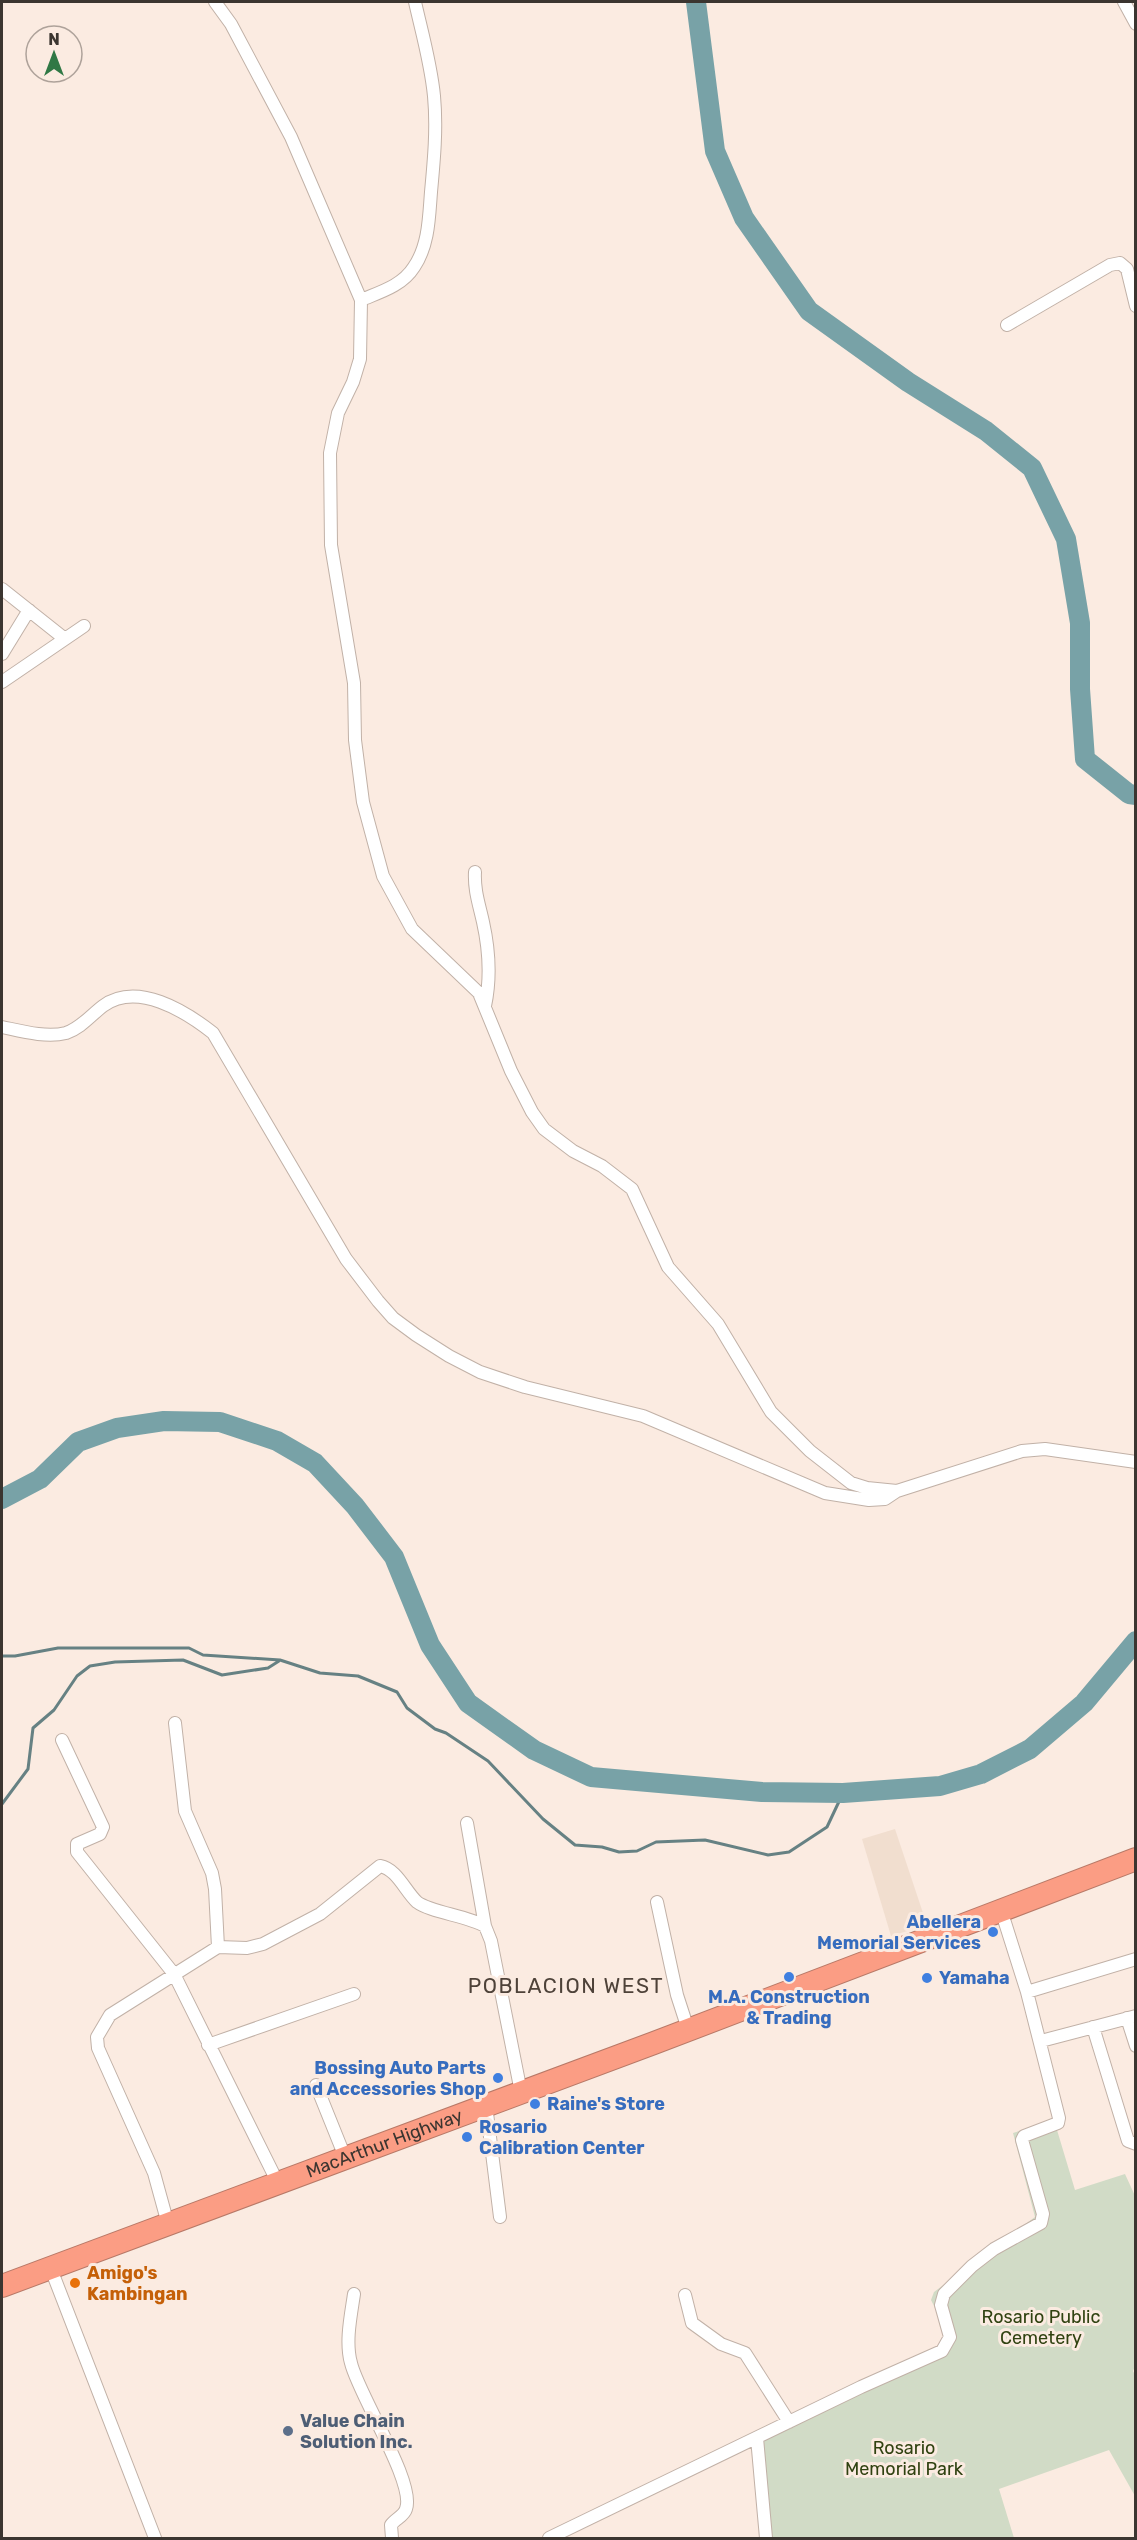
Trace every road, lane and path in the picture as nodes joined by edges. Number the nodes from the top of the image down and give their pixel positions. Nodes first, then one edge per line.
1 (215, 2) edge
2 (416, 2) edge
3 (1124, 2) edge
4 (1136, 24) edge
5 (361, 300) junction
6 (1136, 306) edge
7 (1007, 325) dead end
8 (2, 589) edge
9 (28, 610) junction
10 (84, 626) dead end
11 (65, 639) junction
12 (2, 654) edge
13 (2, 682) edge
14 (475, 872) dead end
15 (485, 1006) junction
16 (2, 1027) edge
17 (1136, 1462) edge
18 (897, 1491) junction
19 (175, 1723) dead end
20 (62, 1740) dead end
21 (467, 1823) dead end
22 (1136, 1859) edge
23 (657, 1902) dead end
24 (1001, 1910) junction
25 (485, 1926) junction
26 (218, 1947) junction
27 (1136, 1959) edge
28 (174, 1974) junction
29 (1027, 1992) junction
30 (354, 1994) dead end
31 (1131, 2017) edge
32 (1093, 2027) junction
33 (688, 2029) junction
34 (1041, 2041) junction
35 (208, 2045) junction
36 (1136, 2046) edge
37 (316, 2085) dead end
38 (521, 2092) junction
39 (486, 2105) junction
40 (1136, 2144) edge
41 (345, 2157) junction
42 (278, 2182) junction
43 (500, 2217) dead end
44 (168, 2224) junction
45 (51, 2269) junction
46 (2, 2286) edge
47 (354, 2294) dead end
48 (685, 2295) dead end
49 (789, 2422) junction
50 (757, 2438) junction
51 (155, 2538) edge
52 (392, 2538) edge
53 (549, 2538) edge
54 (766, 2538) edge

1 - 5 street
2 - 5 street
3 - 4 street
5 - 15 street
6 - 7 street
8 - 9 street
9 - 11 street
9 - 12 street
10 - 11 street
11 - 13 street
14 - 15 street
15 - 18 street
16 - 18 street
17 - 18 street
19 - 26 street
20 - 28 street
21 - 25 street
22 - 24 highway, MacArthur Highway
23 - 33 street
24 - 29 street
24 - 33 highway, MacArthur Highway
25 - 26 street
25 - 38 street
26 - 28 street
27 - 29 street
28 - 35 street
28 - 44 street
29 - 34 street
30 - 35 street
31 - 32 street
31 - 36 street
32 - 34 street
32 - 40 street
33 - 38 highway, MacArthur Highway
34 - 49 street
35 - 42 street
37 - 41 street
38 - 39 highway, MacArthur Highway
39 - 41 highway, MacArthur Highway
39 - 43 street
41 - 42 highway, MacArthur Highway
42 - 44 highway, MacArthur Highway
44 - 45 highway, MacArthur Highway
45 - 46 highway, MacArthur Highway
45 - 51 street
47 - 52 street
48 - 49 street
49 - 50 street
50 - 53 street
50 - 54 street

